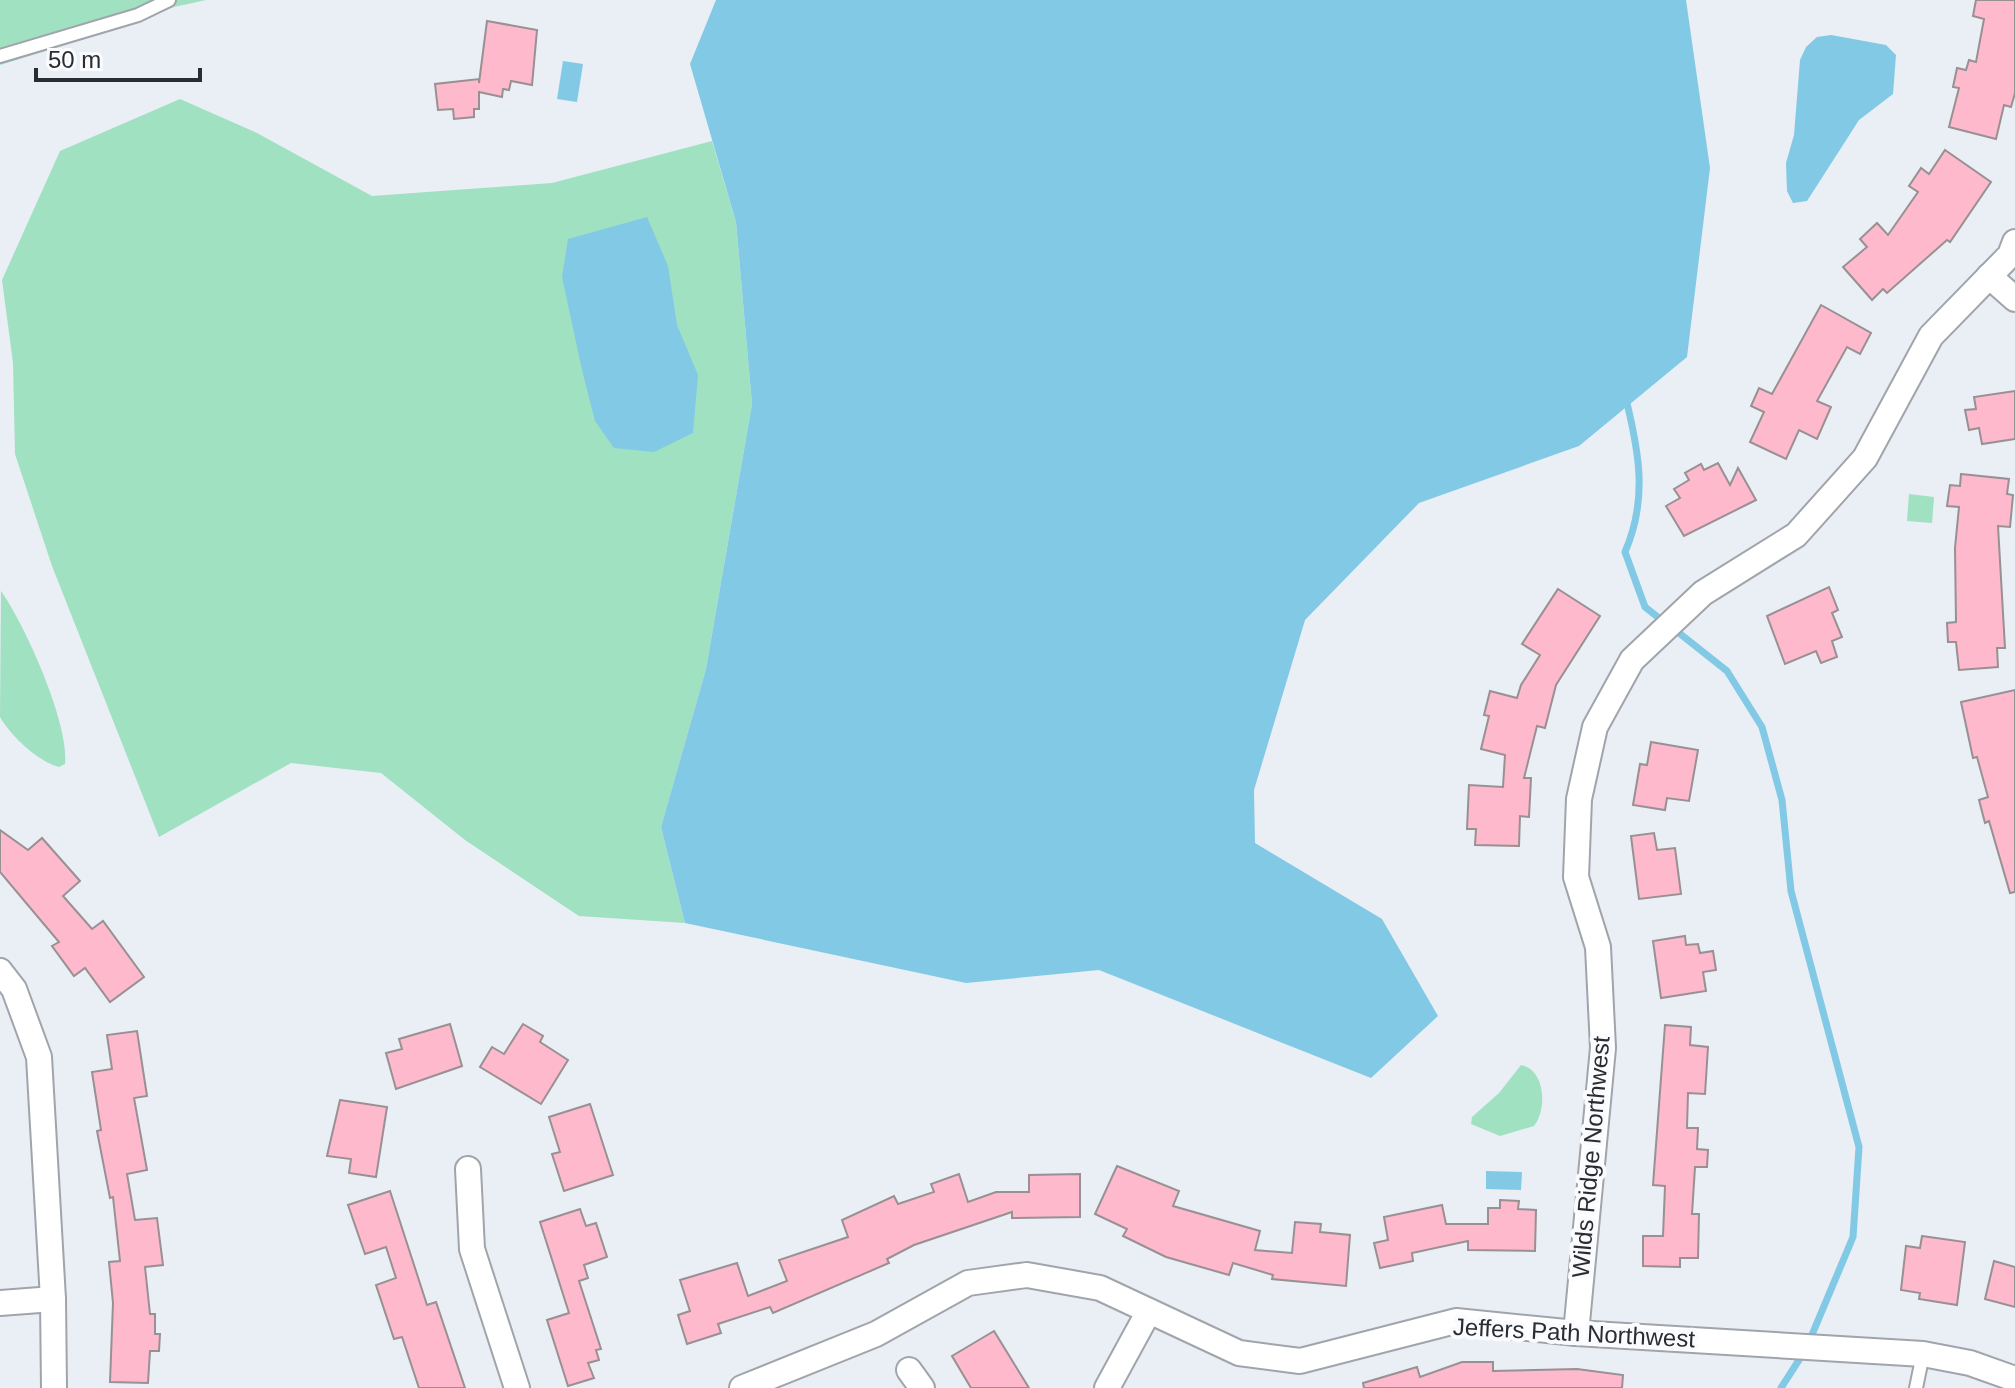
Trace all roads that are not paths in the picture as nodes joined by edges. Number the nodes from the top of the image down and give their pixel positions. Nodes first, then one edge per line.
1 (169, 0) edge
2 (0, 56) edge
3 (2015, 242) edge
4 (1989, 276) junction
5 (2015, 299) edge
6 (0, 971) edge
7 (468, 1169) dead end
8 (53, 1299) junction
9 (0, 1303) edge
10 (1149, 1311) junction
11 (1576, 1333) junction
12 (1923, 1354) junction
13 (2015, 1379) edge
14 (54, 1388) edge
15 (517, 1388) edge
16 (742, 1388) edge
17 (1107, 1388) edge
18 (1916, 1388) edge

1 - 2 lane
3 - 4 street, Wilds Ridge Northwest
4 - 5 street
4 - 11 street, Wilds Ridge Northwest
6 - 8 street
7 - 15 street
8 - 9 street
8 - 14 street
10 - 11 street, Jeffers Path Northwest
10 - 16 street, Jeffers Path Northwest
10 - 17 street
11 - 12 street, Jeffers Path Northwest
12 - 13 street, Jeffers Path Northwest
12 - 18 lane

